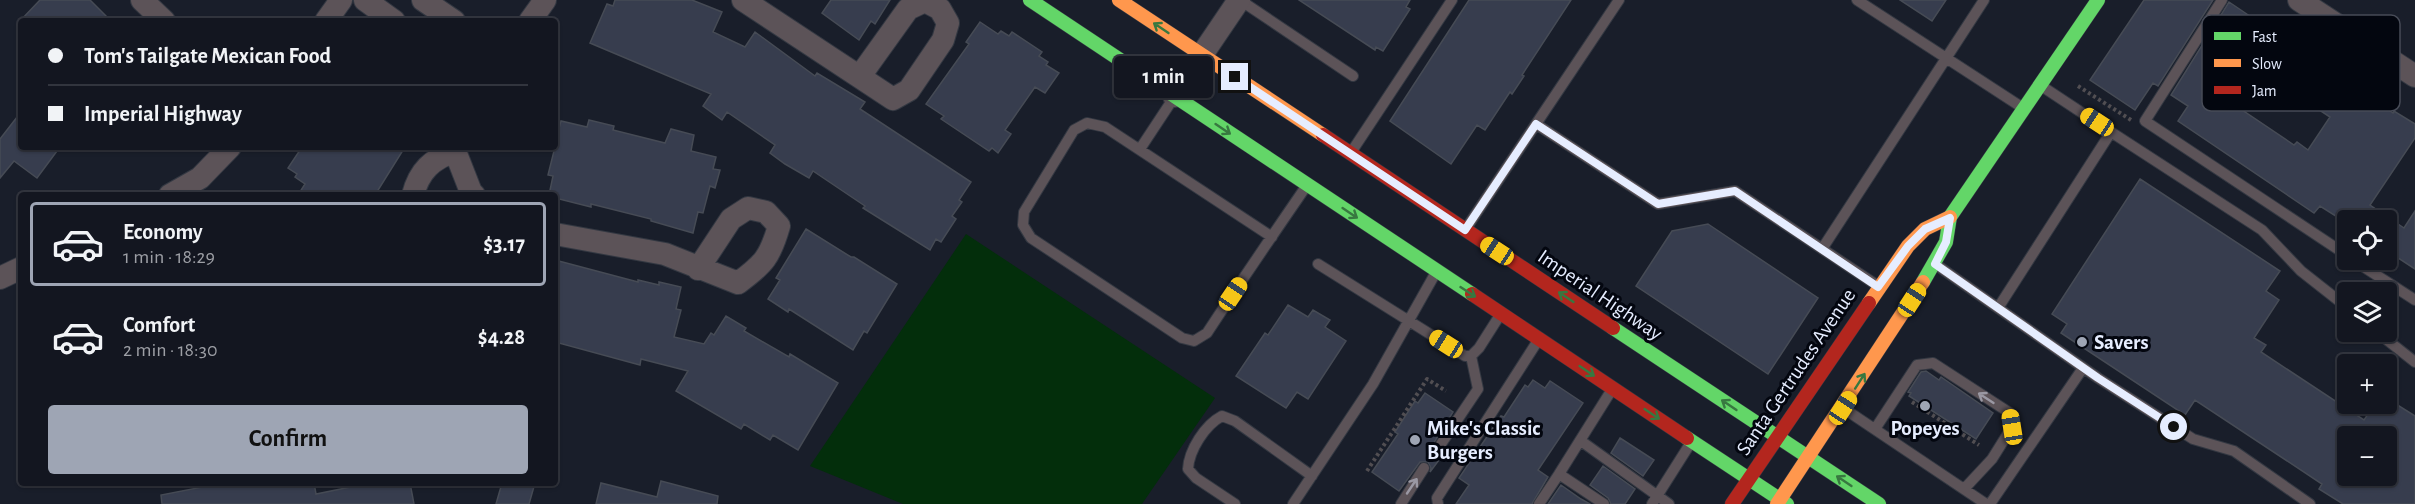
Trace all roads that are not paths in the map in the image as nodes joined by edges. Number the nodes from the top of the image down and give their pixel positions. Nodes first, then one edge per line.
1 (142, 0) edge
2 (341, 0) edge
3 (364, 0) edge
4 (423, 0) edge
5 (545, 0) edge
6 (742, 0) edge
7 (1030, 0) edge
8 (1119, 0) edge
9 (1240, 0) edge
10 (1452, 0) edge
11 (1619, 0) edge
12 (1857, 0) edge
13 (1984, 0) edge
14 (2098, 0) edge
15 (2222, 0) edge
16 (2299, 0) edge
17 (2212, 15) edge
18 (2322, 15) edge
19 (161, 18) edge
20 (328, 18) edge
21 (390, 18) edge
22 (450, 18) edge
23 (532, 18) edge
24 (2202, 31) edge
25 (1202, 55) junction
26 (1947, 58) junction
27 (2400, 66) edge
28 (860, 76) dead end
29 (1353, 76) dead end
30 (2415, 76) edge
31 (2040, 86) junction
32 (1174, 96) junction
33 (2025, 109) junction
34 (1536, 124) junction
35 (2111, 132) junction
36 (1140, 149) junction
37 (227, 150) edge
38 (454, 150) edge
39 (456, 150) edge
40 (1350, 153) junction
41 (1307, 184) junction
42 (175, 192) edge
43 (414, 192) edge
44 (471, 192) edge
45 (1950, 218) junction
46 (1462, 234) junction
47 (558, 235) edge
48 (1272, 237) junction
49 (1822, 249) junction
50 (2337, 249) edge
51 (1318, 264) dead end
52 (1935, 264) junction
53 (1439, 267) junction
54 (698, 268) dead end
55 (2369, 270) edge
56 (1878, 287) junction
57 (2337, 299) edge
58 (2415, 300) edge
59 (1998, 308) junction
60 (1501, 313) junction
61 (1408, 321) junction
62 (1538, 339) junction
63 (2390, 342) edge
64 (1471, 356) junction
65 (2415, 362) edge
66 (2083, 368) junction
67 (1612, 388) junction
68 (1843, 408) junction
69 (1875, 429) junction
70 (1778, 438) junction
71 (1581, 441) junction
72 (1691, 441) junction
73 (1437, 450) dead end
74 (1808, 458) junction
75 (1424, 468) dead end
76 (1559, 474) junction
77 (1312, 476) junction
78 (1750, 480) junction
79 (1964, 489) junction
80 (1655, 499) edge
81 (1781, 503) edge
82 (2306, 503) edge
83 (1236, 504) edge
84 (1293, 504) edge
85 (1401, 504) edge
86 (1438, 504) edge
87 (1539, 504) edge
88 (1604, 504) edge
89 (1669, 504) edge
90 (1732, 504) edge
91 (1879, 504) edge
92 (1988, 504) edge

1 - 19 street
2 - 20 street
3 - 21 street
4 - 22 street
5 - 23 street
6 - 28 street
7 - 32 main road
25 -> 8 main road, Imperial Highway
9 - 25 street
9 - 29 lane
10 - 40 lane
11 - 34 lane
12 - 26 lane
13 - 26 lane
14 - 31 main road, Santa Gertrudes Avenue
15 - 17 lane
16 - 18 street
24 - 50 lane
25 - 32 street
25 - 40 main road, Imperial Highway
26 - 33 lane
26 - 49 lane
27 - 30 street
31 - 33 main road, Santa Gertrudes Avenue
31 - 35 lane
32 - 36 lane
32 -> 41 main road
33 - 45 main road, Santa Gertrudes Avenue
34 - 46 lane
34 - 49 lane
35 - 57 lane
35 - 59 lane
36 - 48 lane
36 - 48 lane
37 - 42 street
38 - 43 street
39 - 44 street
40 - 46 main road, Imperial Highway
41 - 48 lane
41 -> 53 main road
45 - 52 main road, Santa Gertrudes Avenue
45 - 56 main road, Santa Gertrudes Avenue
70 -> 46 main road, Imperial Highway
47 - 54 street
49 - 56 lane
51 - 61 lane
52 - 59 lane
68 -> 52 main road, Santa Gertrudes Avenue
53 -> 60 main road
53 - 61 lane
55 - 58 lane
56 - 70 main road, Santa Gertrudes Avenue
59 - 66 lane
60 - 62 main road
60 - 64 lane
61 - 64 lane
61 - 77 lane
62 -> 67 main road
62 - 86 lane
63 - 65 lane
64 - 73 lane
66 - 82 lane
66 - 92 lane
67 - 71 lane
67 -> 72 main road
68 - 69 lane
68 - 74 main road, Santa Gertrudes Avenue
69 - 79 lane
79 -> 69 lane
70 - 74 main road, Imperial Highway
70 - 78 main road, Santa Gertrudes Avenue
71 - 76 lane
71 - 80 lane
72 - 78 main road
72 - 80 lane
74 - 81 main road, Santa Gertrudes Avenue
91 -> 74 main road, Imperial Highway
85 -> 75 lane
76 - 87 lane
76 - 88 lane
77 - 83 lane
77 - 84 lane
78 - 81 main road
78 - 90 main road, Santa Gertrudes Avenue
79 - 92 lane
80 - 89 lane

